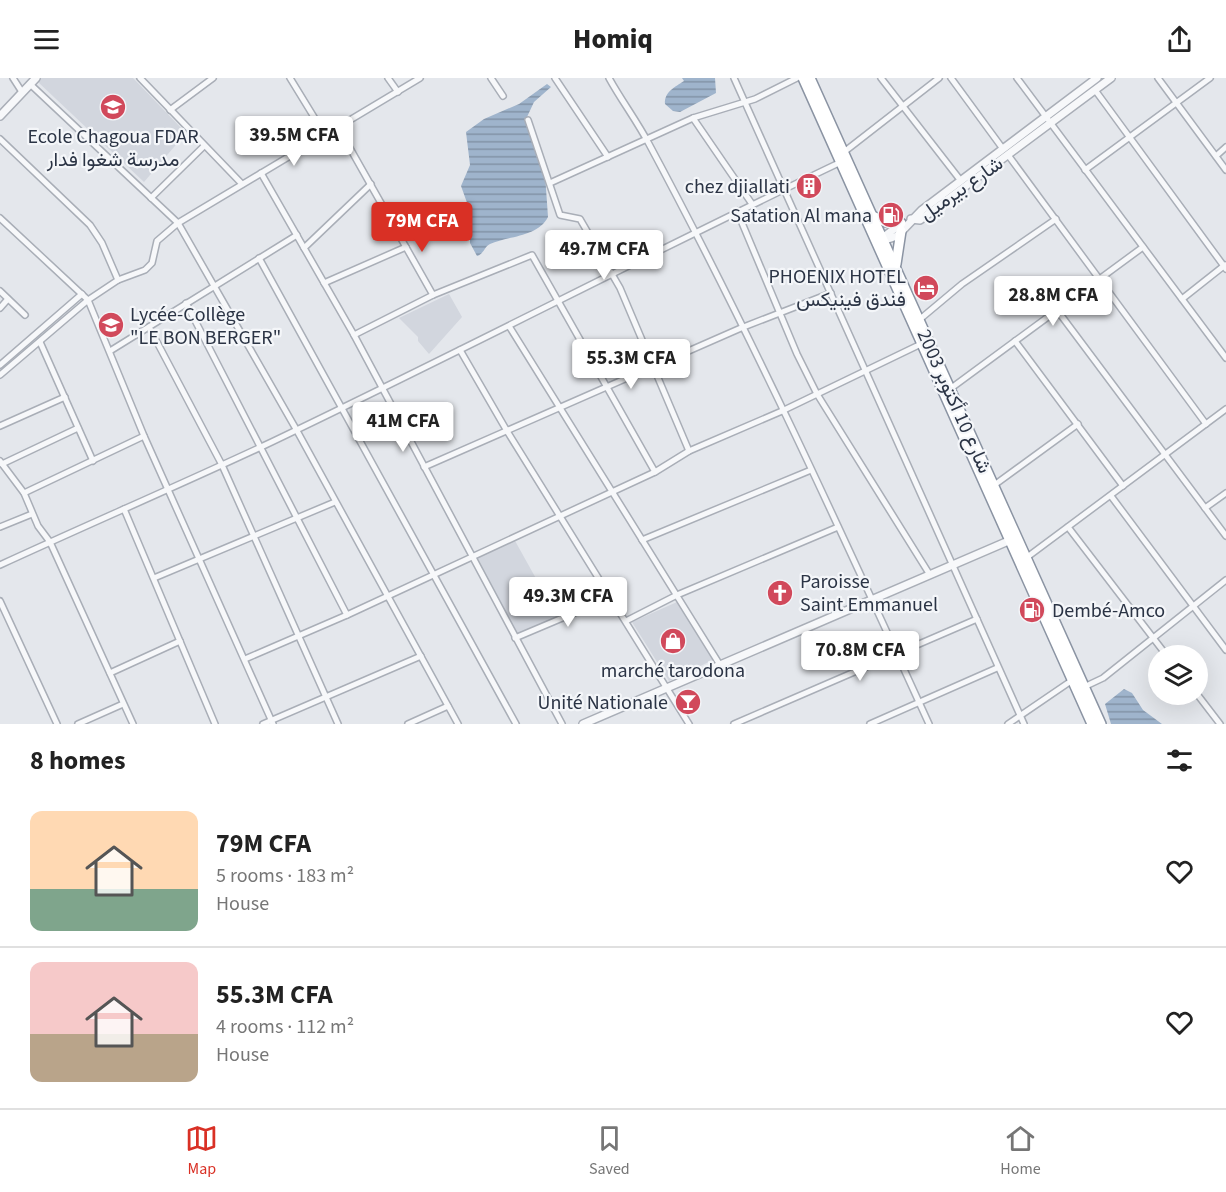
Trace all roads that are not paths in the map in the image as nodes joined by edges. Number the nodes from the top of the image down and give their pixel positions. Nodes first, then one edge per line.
1 (13, 78) edge
2 (36, 78) edge
3 (140, 78) edge
4 (213, 78) edge
5 (290, 78) edge
6 (388, 78) edge
7 (420, 78) edge
8 (491, 78) edge
9 (555, 78) edge
10 (609, 78) edge
11 (734, 78) edge
12 (797, 78) edge
13 (803, 78) edge
14 (810, 78) edge
15 (881, 78) edge
16 (939, 78) edge
17 (951, 78) edge
18 (1017, 78) edge
19 (1097, 78) edge
20 (1111, 78) edge
21 (1158, 78) edge
22 (1210, 78) edge
23 (30, 84) junction
24 (1090, 84) edge
25 (398, 92) junction
26 (22, 93) junction
27 (503, 96) dead end
28 (745, 100) junction
29 (1176, 103) junction
30 (903, 106) junction
31 (170, 110) junction
32 (0, 116) edge
33 (693, 118) junction
34 (528, 120) dead end
35 (1048, 120) junction
36 (339, 127) junction
37 (325, 135) junction
38 (1129, 138) junction
39 (0, 139) edge
40 (648, 140) junction
41 (204, 146) junction
42 (1226, 147) edge
43 (1006, 152) junction
44 (1216, 156) junction
45 (608, 157) junction
46 (844, 157) junction
47 (1085, 170) junction
48 (1226, 170) edge
49 (261, 173) junction
50 (961, 181) junction
51 (550, 183) junction
52 (242, 184) junction
53 (371, 184) junction
54 (785, 187) junction
55 (151, 198) junction
56 (752, 204) junction
57 (737, 211) junction
58 (872, 216) junction
59 (0, 218) edge
60 (911, 219) junction
61 (1056, 219) junction
62 (178, 223) junction
63 (901, 227) junction
64 (695, 231) junction
65 (297, 236) junction
66 (880, 241) junction
67 (406, 247) junction
68 (1143, 247) junction
69 (304, 248) junction
70 (260, 258) junction
71 (1225, 266) edge
72 (896, 267) junction
73 (613, 272) junction
74 (1101, 278) junction
75 (117, 280) junction
76 (324, 282) junction
77 (215, 285) junction
78 (0, 291) edge
79 (831, 293) junction
80 (82, 294) junction
81 (433, 295) junction
82 (9, 299) junction
83 (1182, 299) junction
84 (88, 300) junction
85 (557, 301) junction
86 (186, 303) junction
87 (0, 308) edge
88 (1057, 310) junction
89 (779, 312) junction
90 (25, 315) dead end
91 (919, 320) junction
92 (509, 326) junction
93 (149, 327) junction
94 (741, 328) junction
95 (354, 335) junction
96 (1015, 341) junction
97 (40, 342) junction
98 (925, 342) junction
99 (460, 350) junction
100 (110, 351) junction
101 (1226, 358) edge
102 (0, 365) edge
103 (655, 366) junction
104 (867, 370) junction
105 (0, 375) edge
106 (609, 387) junction
107 (381, 388) junction
108 (950, 389) junction
109 (817, 394) junction
110 (65, 397) junction
111 (340, 408) junction
112 (559, 409) junction
113 (1226, 409) edge
114 (782, 411) junction
115 (1078, 424) junction
116 (1206, 424) junction
117 (0, 426) edge
118 (78, 428) junction
119 (296, 429) junction
120 (507, 431) junction
121 (144, 436) junction
122 (260, 447) junction
123 (689, 451) junction
124 (1165, 455) junction
125 (93, 461) junction
126 (1, 462) edge
127 (222, 465) junction
128 (424, 467) junction
129 (811, 470) junction
130 (655, 472) junction
131 (993, 486) junction
132 (1122, 486) junction
133 (169, 490) junction
134 (612, 492) junction
135 (24, 493) junction
136 (1226, 493) edge
137 (1111, 495) junction
138 (335, 502) junction
139 (1205, 508) junction
140 (124, 509) junction
141 (32, 514) junction
142 (560, 514) junction
143 (297, 520) junction
144 (838, 526) junction
145 (0, 527) edge
146 (1068, 527) junction
147 (1226, 536) edge
148 (254, 537) junction
149 (1014, 539) junction
150 (642, 540) junction
151 (50, 542) junction
152 (470, 556) junction
153 (1026, 558) junction
154 (200, 559) junction
155 (0, 565) edge
156 (954, 566) junction
157 (433, 573) junction
158 (930, 575) junction
159 (154, 578) junction
160 (1226, 580) edge
161 (388, 595) junction
162 (677, 595) junction
163 (612, 597) junction
164 (873, 600) junction
165 (0, 601) edge
166 (1192, 606) junction
167 (347, 615) junction
168 (977, 619) junction
169 (626, 621) junction
170 (299, 635) junction
171 (515, 638) junction
172 (1153, 638) junction
173 (180, 641) junction
174 (1158, 645) edge
175 (1226, 650) edge
176 (897, 654) junction
177 (421, 657) junction
178 (245, 659) junction
179 (720, 665) junction
180 (998, 668) junction
181 (110, 673) junction
182 (1078, 683) junction
183 (666, 688) junction
184 (325, 697) junction
185 (919, 703) junction
186 (123, 704) junction
187 (1205, 705) edge
188 (448, 706) junction
189 (1020, 716) junction
190 (273, 722) edge
191 (57, 724) edge
192 (78, 724) edge
193 (133, 724) edge
194 (215, 724) edge
195 (263, 724) edge
196 (338, 724) edge
197 (408, 724) edge
198 (458, 724) edge
199 (516, 724) edge
200 (562, 724) edge
201 (583, 724) edge
202 (690, 724) edge
203 (734, 724) edge
204 (870, 724) edge
205 (928, 724) edge
206 (1008, 724) edge
207 (1024, 724) edge
208 (1092, 724) edge
209 (1101, 724) edge
210 (1220, 724) edge

1 - 26 street
2 - 23 street
3 - 31 street
4 - 31 street
5 - 37 street
6 - 25 street
7 - 25 street
8 - 27 street
9 - 45 street
10 - 40 street
11 - 28 street
12 - 28 street
13 - 46 highway, شارع 10 أكتوبر 2003
14 - 46 highway, شارع 10 أكتوبر 2003
15 - 30 street
16 - 30 street
17 - 43 street
18 - 35 street
19 - 24 street, شارع بيرميل
20 - 24 street, شارع بيرميل
21 - 29 street
22 - 29 street
23 - 26 street
23 - 55 street
24 - 35 street, شارع بيرميل
24 - 38 street
25 - 36 street
26 - 32 street
28 - 33 street
28 - 54 street
29 - 38 street
29 - 44 street
30 - 46 street
30 - 50 street
31 - 41 street
33 - 40 street
33 - 56 street
34 - 51 street
35 - 43 street, شارع بيرميل
35 - 47 street
36 - 37 street
36 - 53 street
37 - 49 street
38 - 47 street
38 - 71 street
39 - 75 street
40 - 45 street
40 - 64 street
41 - 52 street
41 - 55 street
42 - 44 street
43 - 50 street, شارع بيرميل
43 - 60 street, شارع بيرميل
43 - 61 street
44 - 48 street
45 - 51 street
46 - 54 street
46 - 58 highway, شارع 10 أكتوبر 2003
46 - 66 highway, شارع 10 أكتوبر 2003
47 - 68 street
49 - 52 street
49 - 65 street
50 - 60 street, شارع بيرميل
51 - 73 street
52 - 62 street
53 - 67 street
53 - 69 street
54 - 56 street
54 - 79 street
55 - 62 street
56 - 57 street
57 - 64 street
57 - 89 street
58 - 63 highway
58 - 66 highway, شارع 10 أكتوبر 2003
59 - 80 street
60 - 63 street
61 - 74 street
61 - 91 street
62 - 75 street
62 - 77 street
63 - 66 street
63 - 72 highway
64 - 73 street
64 - 94 street
65 - 69 street
65 - 70 street
66 - 72 highway, شارع 10 أكتوبر 2003
66 - 98 highway, شارع 10 أكتوبر 2003
67 - 76 street
67 - 81 street
68 - 74 street
68 - 83 street
69 - 76 street
70 - 77 street
70 - 111 street
71 - 83 street
72 - 91 highway, شارع 10 أكتوبر 2003
73 - 85 street
73 - 103 street
74 - 88 street
74 - 116 street
75 - 84 street
76 - 95 street
77 - 86 street
77 - 119 street
78 - 82 street
79 - 89 street
79 - 104 street
80 - 84 street
80 - 102 street
81 - 85 street
81 - 95 street
82 - 87 street
82 - 90 street
83 - 101 street
84 - 97 street
84 - 100 street
85 - 92 street
85 - 106 street
86 - 93 street
86 - 122 street
88 - 96 street
88 - 124 street
89 - 94 street
89 - 109 street
91 - 98 highway, شارع 10 أكتوبر 2003
92 - 99 street
92 - 112 street
93 - 100 street
93 - 127 street
94 - 103 street
94 - 114 street
95 - 107 street
96 - 108 street
96 - 115 street
97 - 105 street
97 - 110 street
98 - 104 street
98 - 108 highway, شارع 10 أكتوبر 2003
98 - 149 highway, شارع 10 أكتوبر 2003
99 - 107 street
99 - 120 street
100 - 121 street
103 - 106 street
103 - 123 street
104 - 109 street
104 - 156 street
106 - 112 street
106 - 130 street
107 - 111 street
107 - 128 street
108 - 131 highway, شارع 10 أكتوبر 2003
109 - 114 street
109 - 158 street
110 - 117 street
110 - 118 street
111 - 119 street
111 - 157 street
112 - 120 street
112 - 134 street
113 - 116 street
114 - 123 street
114 - 129 street
115 - 131 street
115 - 132 street
116 - 124 street
118 - 125 street
118 - 126 street
119 - 122 street
119 - 138 street
120 - 128 street
120 - 142 street
121 - 125 street
121 - 133 street
122 - 127 street
122 - 143 street
123 - 130 street
124 - 132 street
124 - 139 street
125 - 135 street
126 - 135 street
127 - 133 street
127 - 148 street
128 - 152 street
129 - 144 street
129 - 150 street
130 - 134 street
131 - 149 highway, شارع 10 أكتوبر 2003
132 - 137 street
133 - 140 street
133 - 154 street
134 - 142 street
134 - 150 street
135 - 141 street
136 - 139 street
137 - 146 street
137 - 166 street
138 - 143 street
138 - 161 street
139 - 147 street
140 - 151 street
140 - 159 street
141 - 145 street
141 - 151 street
142 - 152 street
142 - 163 street
143 - 148 street
143 - 167 street
144 - 162 street
144 - 164 street
146 - 153 street
146 - 172 street
148 - 154 street
148 - 170 street
149 - 153 highway, شارع 10 أكتوبر 2003
149 - 156 street
149 - 182 highway, شارع 10 أكتوبر 2003
150 - 162 street
151 - 155 street
151 - 181 street
152 - 157 street
152 - 171 street
153 - 182 highway, شارع 10 أكتوبر 2003
154 - 159 street
154 - 178 street
156 - 158 street
156 - 168 street
157 - 161 street
157 - 199 street
158 - 164 street
159 - 173 street
160 - 166 street
161 - 167 street
161 - 177 street
162 - 169 street
162 - 179 street
163 - 169 street
163 - 171 street
164 - 176 street
164 - 179 street
165 - 191 street
166 - 172 street
166 - 175 street
167 - 170 street
168 - 176 street
168 - 180 street
169 - 183 street
170 - 178 street
170 - 184 street
171 - 200 street
172 - 174 street
172 - 182 street
173 - 181 street
173 - 194 street
176 - 185 street
176 - 203 street
177 - 184 street
177 - 188 street
178 - 190 street
179 - 183 street
180 - 185 street
180 - 189 street
181 - 186 street
182 - 189 street
182 - 208 highway, شارع 10 أكتوبر 2003
182 - 209 highway, شارع 10 أكتوبر 2003
183 - 201 street
183 - 202 street
184 - 190 street
184 - 196 street
185 - 204 street
185 - 205 street
186 - 192 street
186 - 193 street
187 - 210 street
188 - 197 street
188 - 198 street
189 - 206 street
189 - 207 street
190 - 195 street

